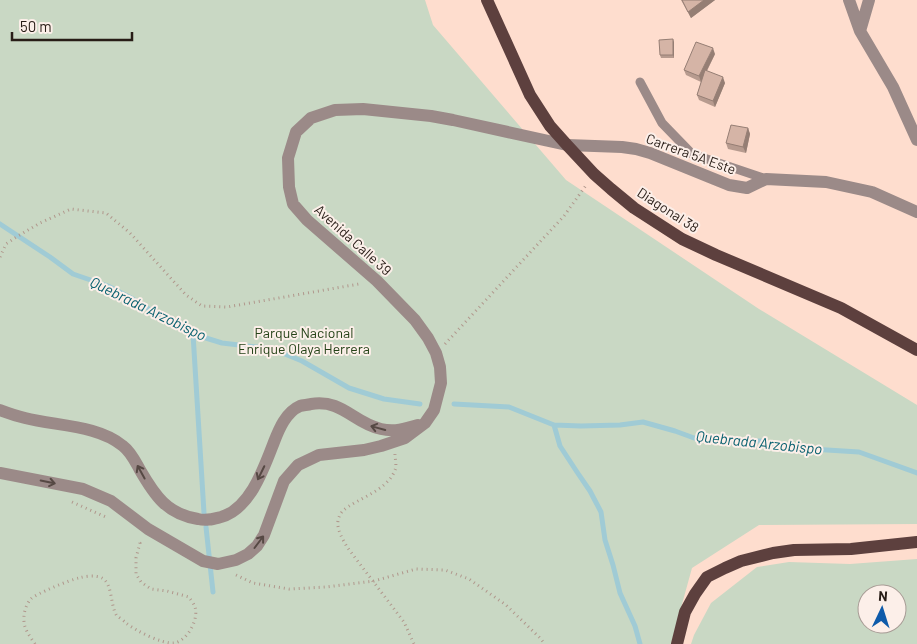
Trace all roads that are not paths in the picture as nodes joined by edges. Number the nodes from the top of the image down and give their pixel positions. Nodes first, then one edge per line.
1 (487, 0) edge
2 (849, 0) edge
3 (869, 0) edge
4 (860, 31) junction
5 (640, 82) dead end
6 (917, 140) edge
7 (567, 145) junction
8 (766, 179) junction
9 (917, 212) edge
10 (917, 350) edge
11 (0, 410) edge
12 (425, 423) junction
13 (0, 473) edge
14 (917, 542) edge
15 (677, 644) edge

1 - 7 main road, Diagonal 38
2 - 4 street
3 - 4 street
4 - 6 street
5 - 8 lane
7 - 8 street, Carrera 5A Este
7 - 10 main road, Diagonal 38
7 - 12 street, Avenida Calle 39
8 - 9 street, Carrera 5A Este
12 -> 11 street
13 -> 12 street, Avenida Calle 39
14 - 15 main road

